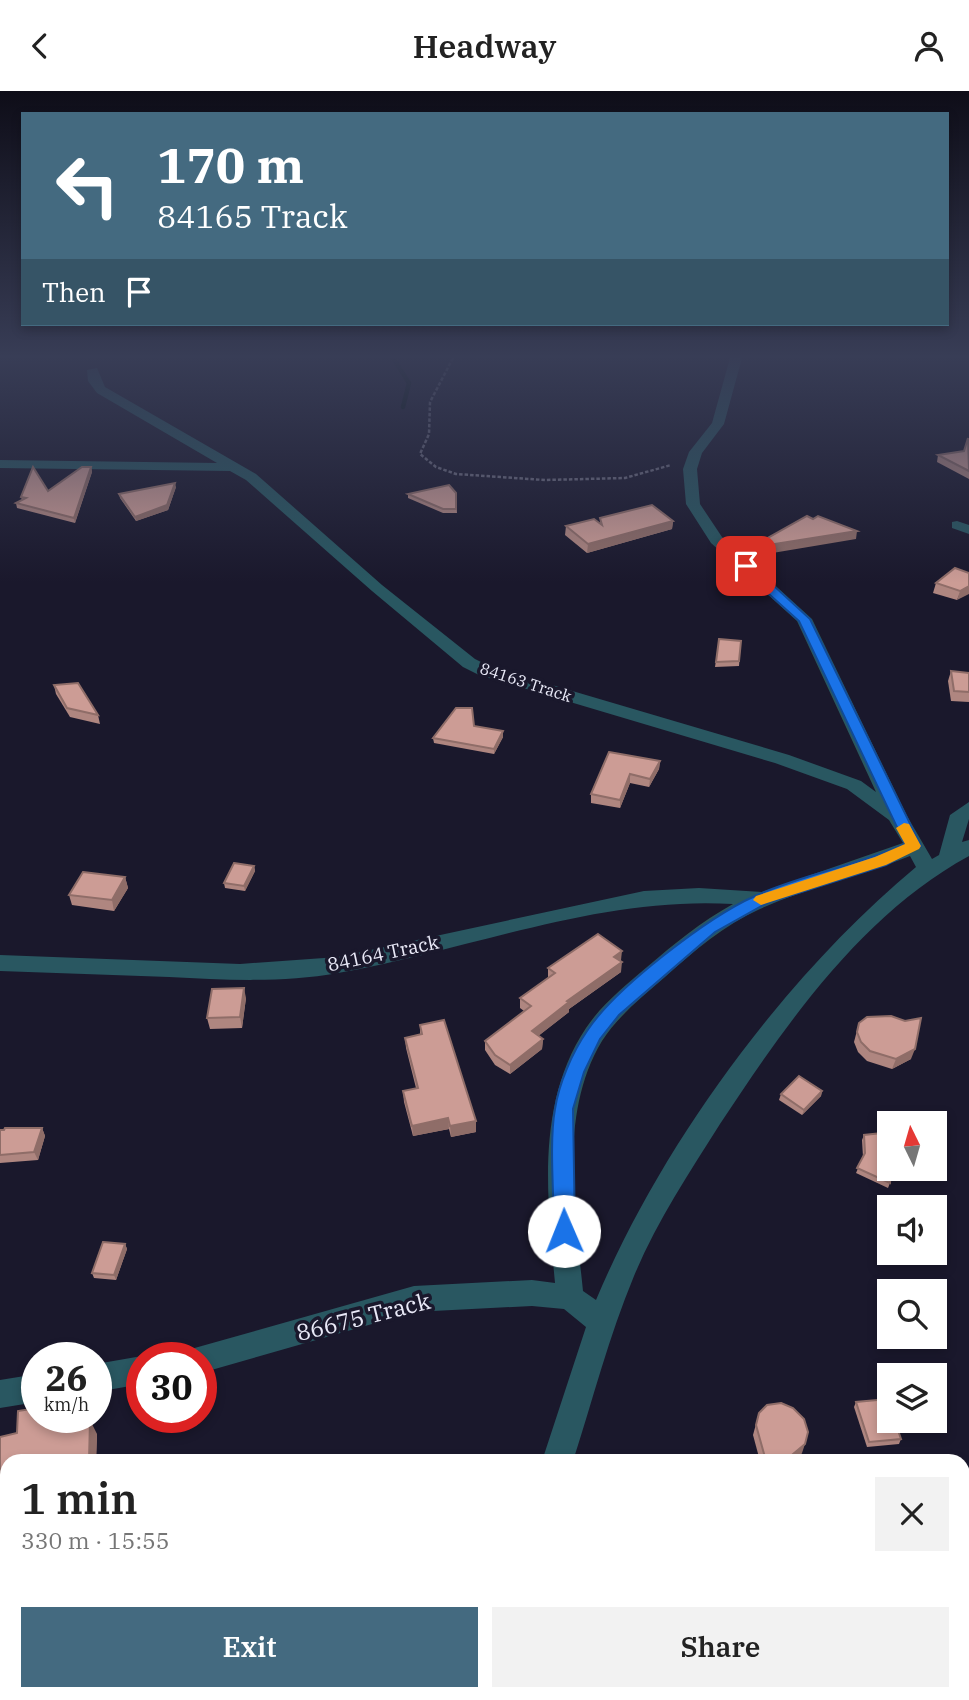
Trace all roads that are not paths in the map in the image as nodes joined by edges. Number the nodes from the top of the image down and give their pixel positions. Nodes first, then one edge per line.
1 (172, 433) edge
2 (711, 433) edge
3 (0, 464) edge
4 (237, 467) junction
5 (969, 808) edge
6 (897, 816) junction
7 (914, 846) junction
8 (948, 859) edge
9 (762, 899) junction
10 (0, 963) edge
11 (570, 1297) junction
12 (603, 1323) junction
13 (217, 1354) edge
14 (21, 1391) edge
15 (0, 1394) edge
16 (560, 1454) edge

1 - 4 street, 84163 Track
2 - 6 street
3 - 4 street
4 - 6 street, 84163 Track
5 - 8 street
6 - 7 street, 84163 Track
7 - 8 street, 84163 Track
7 - 9 street
8 - 12 street
9 - 10 street, 84164 Track
9 - 11 street
11 - 12 street
11 - 13 street, 86675 Track
12 - 16 street
14 - 15 street

